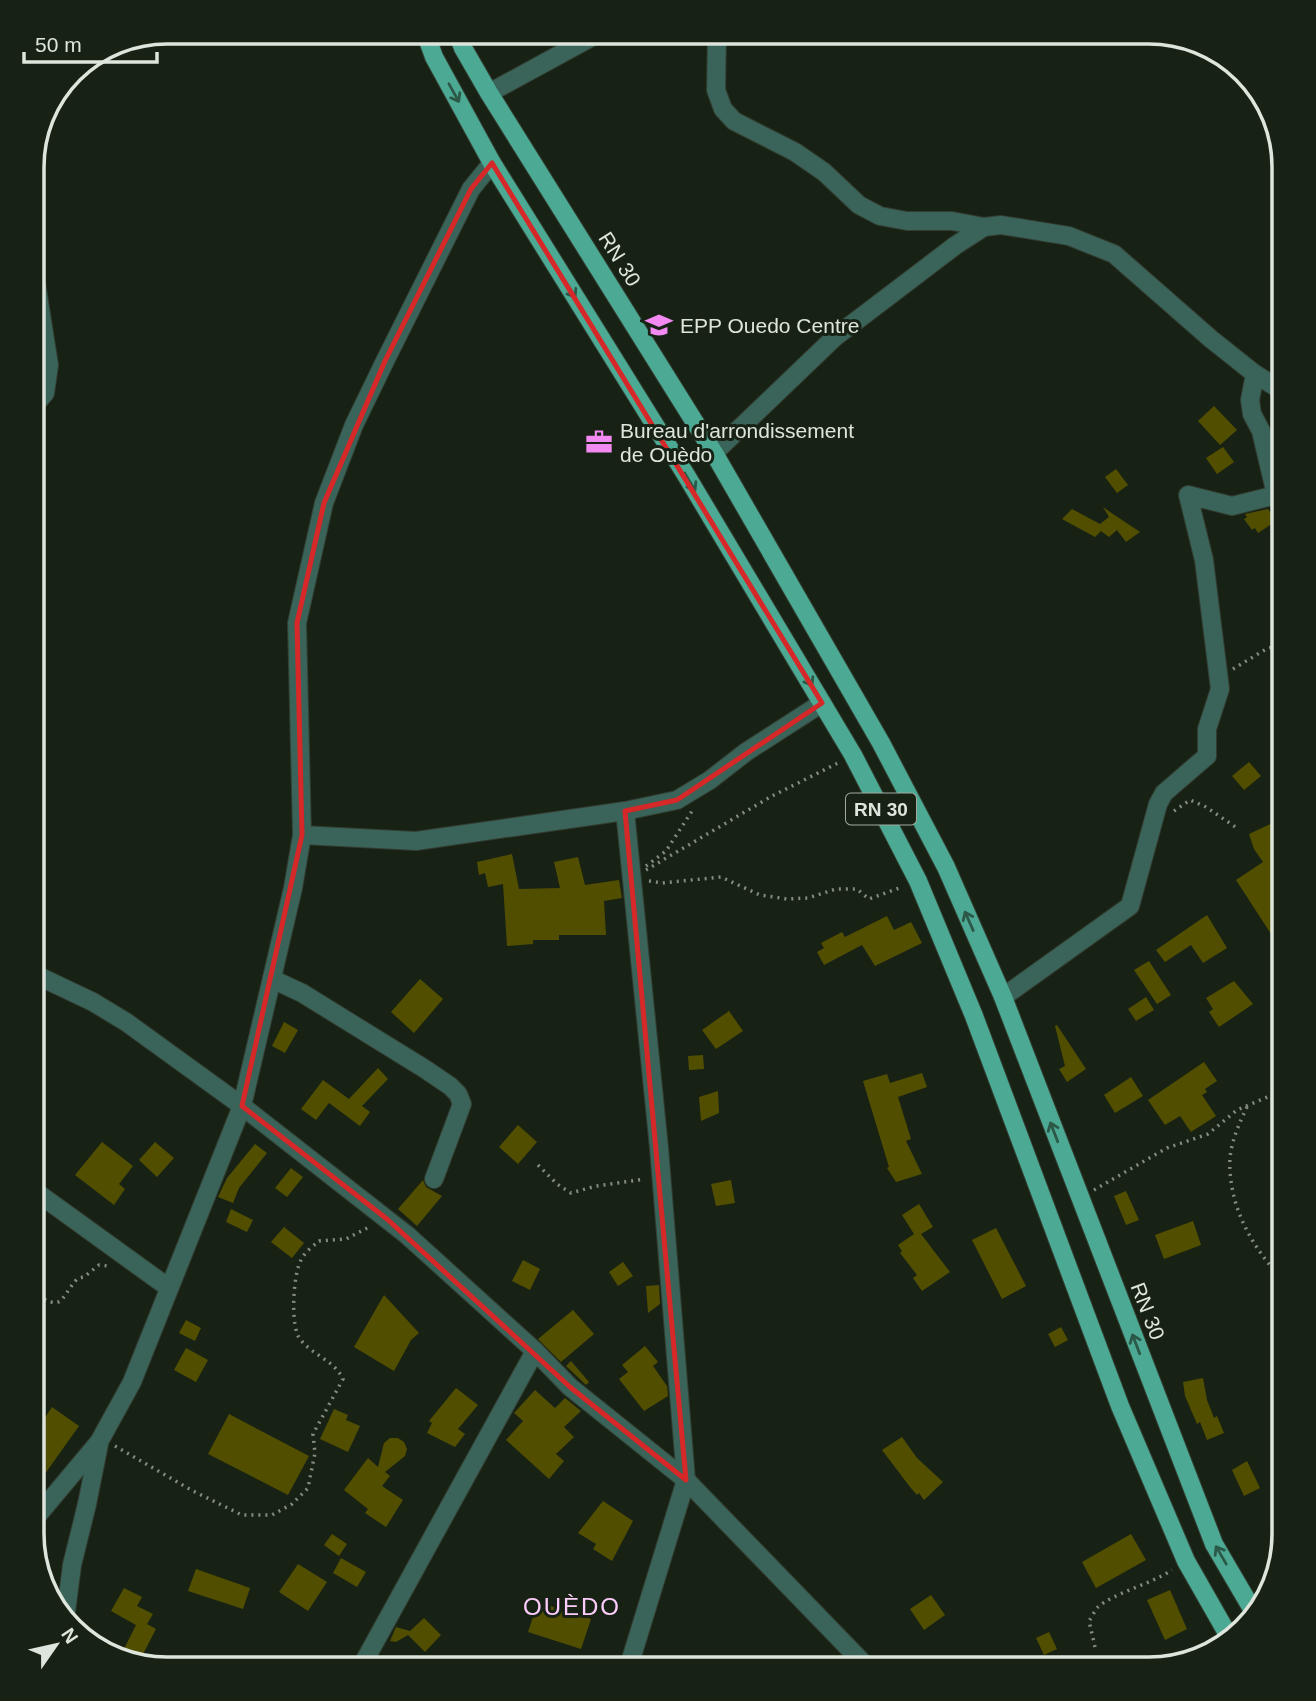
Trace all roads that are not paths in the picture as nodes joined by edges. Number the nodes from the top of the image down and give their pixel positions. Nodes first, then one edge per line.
1 (429, 44) edge
2 (462, 44) edge
3 (579, 44) edge
4 (717, 44) edge
5 (489, 93) junction
6 (492, 163) junction
7 (984, 228) junction
8 (44, 333) edge
9 (1255, 374) junction
10 (1272, 385) edge
11 (44, 395) edge
12 (714, 453) junction
13 (1272, 471) edge
14 (1272, 501) edge
15 (822, 703) junction
16 (625, 811) junction
17 (302, 835) junction
18 (44, 979) edge
19 (272, 979) junction
20 (1003, 997) junction
21 (242, 1106) junction
22 (434, 1179) dead end
23 (44, 1198) edge
24 (169, 1288) junction
25 (535, 1351) junction
26 (100, 1440) junction
27 (686, 1480) junction
28 (44, 1508) edge
29 (1250, 1605) edge
30 (67, 1606) edge
31 (1226, 1631) edge
32 (367, 1657) edge
33 (632, 1657) edge
34 (856, 1657) edge

1 -> 6 main road, RN 30
2 - 5 main road, RN 30 / RN 30
3 - 5 street
4 - 7 street
5 - 12 main road, RN 30 / RN 30
6 -> 15 main road, RN 30
6 - 17 street
7 - 9 street
7 - 12 street
8 - 11 street
9 - 10 street
9 - 13 street
20 -> 12 main road, RN 30 / RN 30
14 - 20 street
15 - 16 street
15 - 31 main road, RN 30
16 - 17 street
16 - 27 street
17 - 19 street
18 - 21 street
19 - 21 street
19 - 22 street
29 -> 20 main road, RN 30 / RN 30
21 - 24 street
21 - 25 street
23 - 24 street
24 - 26 street
25 - 27 street
25 - 32 street
26 - 28 street
26 - 30 street
27 - 33 street
27 - 34 street

